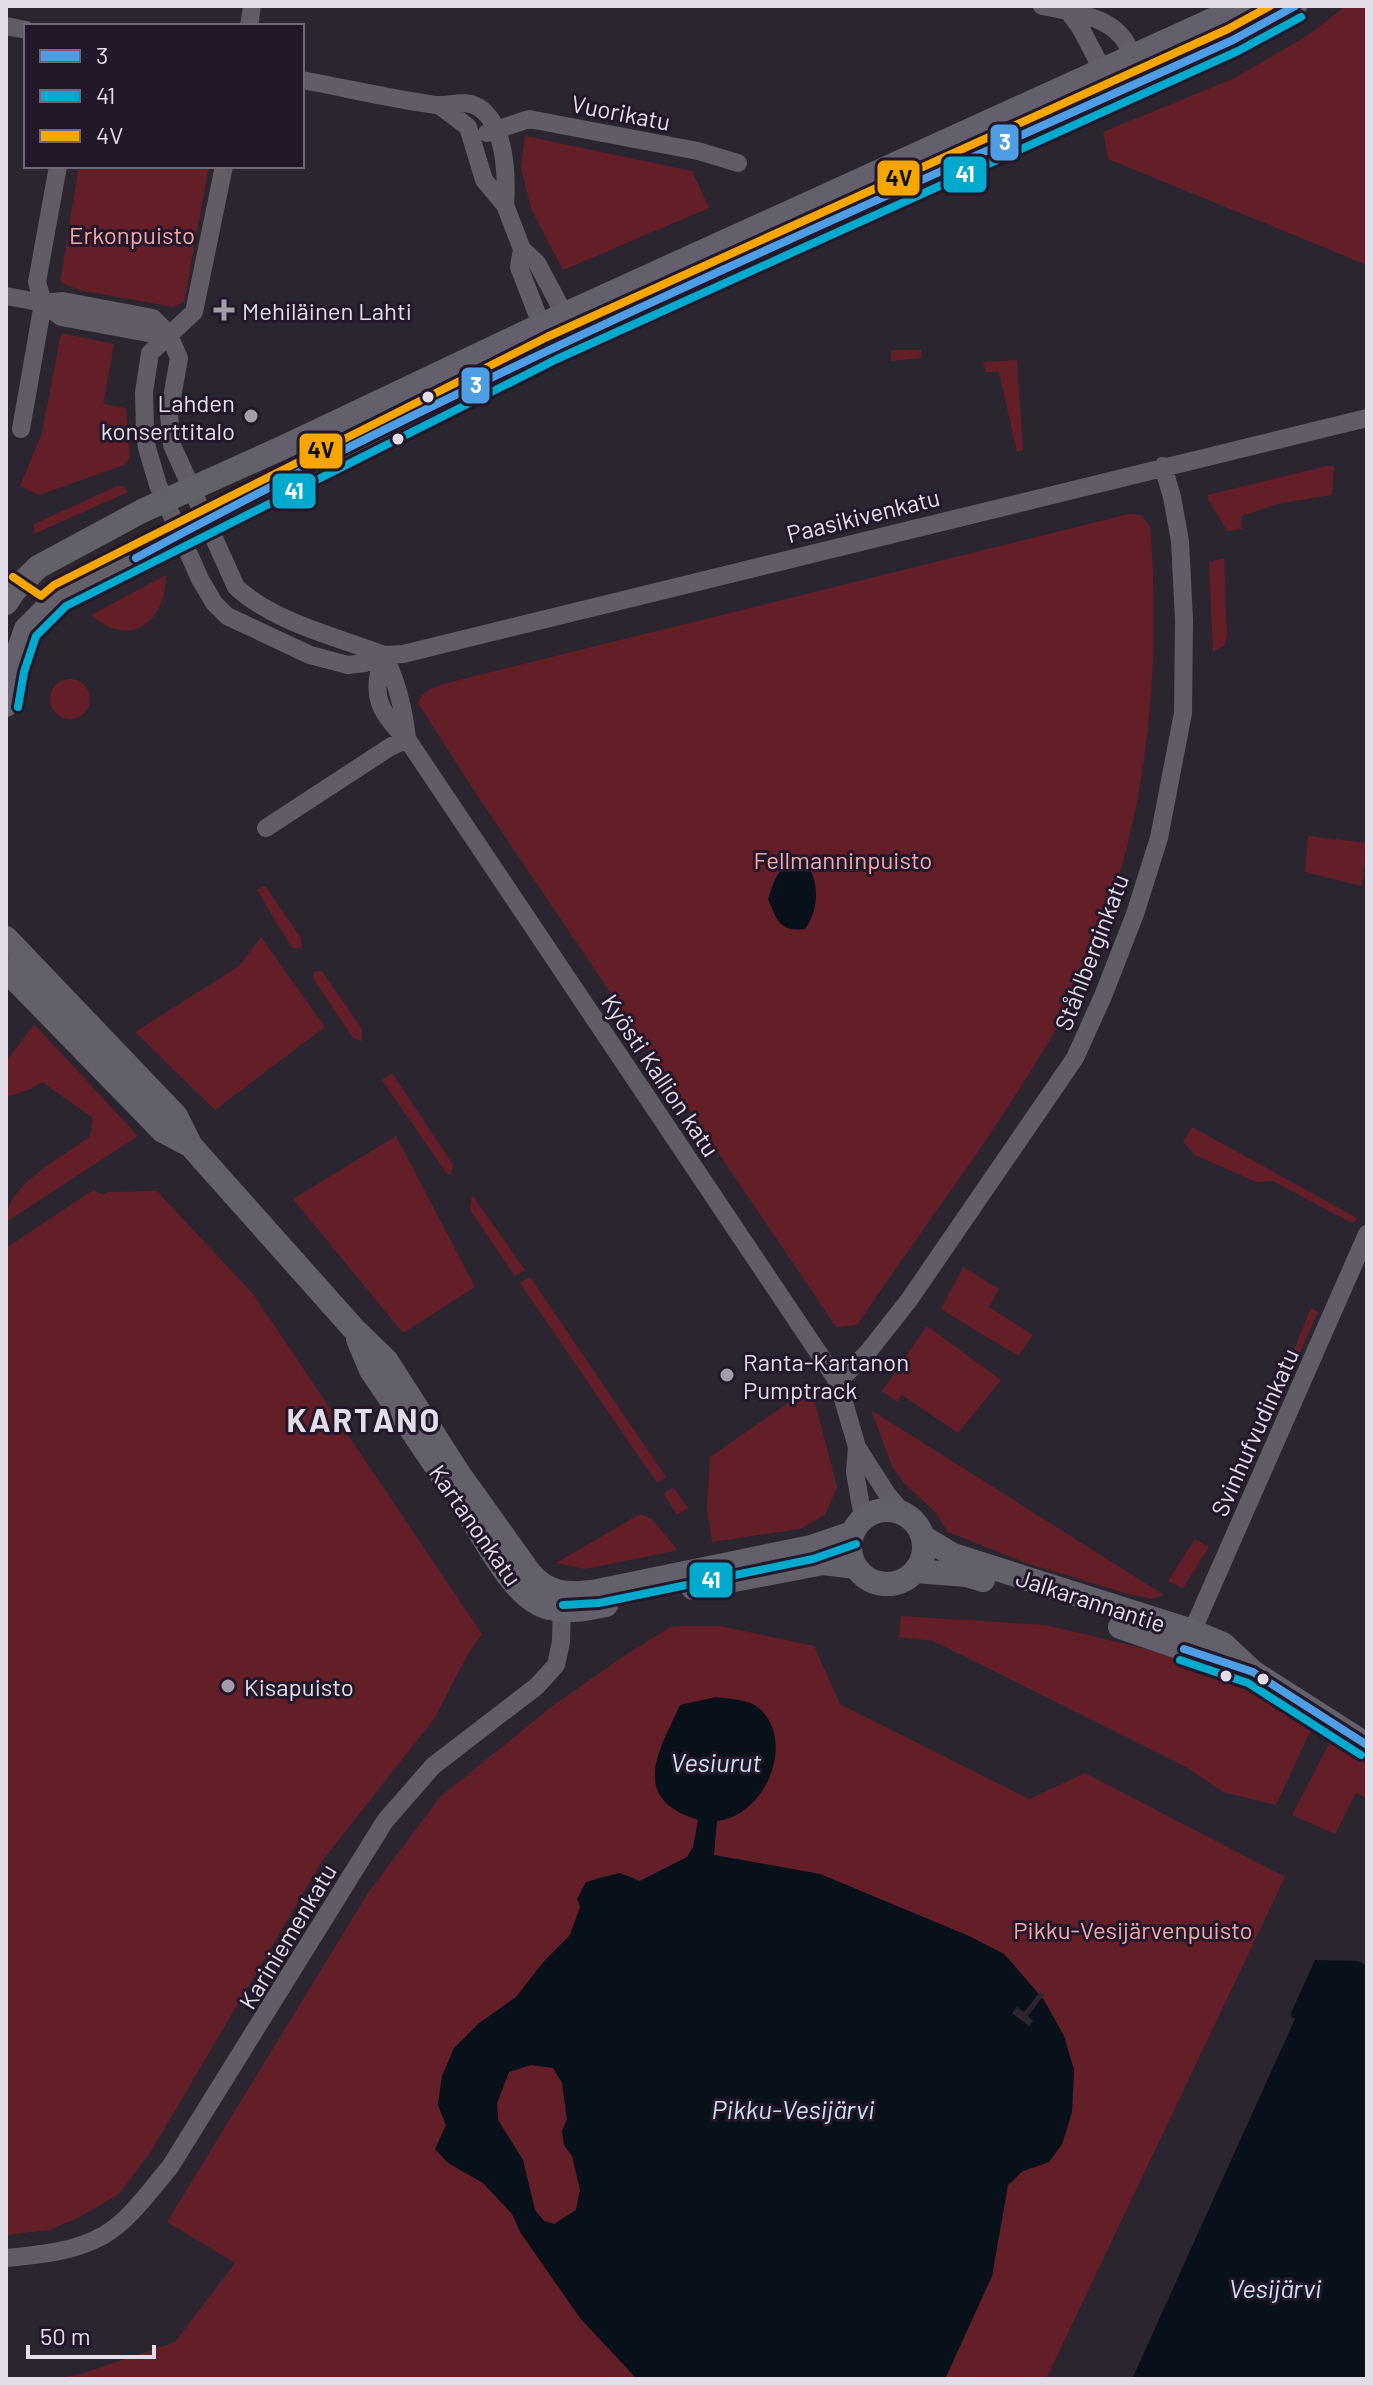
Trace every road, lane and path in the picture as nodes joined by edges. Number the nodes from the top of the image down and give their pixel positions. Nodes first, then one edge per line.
1 (1042, 6) edge
2 (1243, 6) edge
3 (1295, 6) edge
4 (1068, 11) junction
5 (1132, 56) junction
6 (1102, 69) junction
7 (304, 80) edge
8 (1128, 86) junction
9 (439, 105) junction
10 (495, 130) junction
11 (473, 139) junction
12 (738, 163) dead end
13 (58, 168) edge
14 (224, 168) edge
15 (505, 205) junction
16 (522, 249) junction
17 (6, 296) edge
18 (43, 303) junction
19 (565, 314) junction
20 (541, 325) junction
21 (168, 333) junction
22 (577, 338) junction
23 (552, 348) junction
24 (1363, 417) edge
25 (21, 429) dead end
26 (1163, 466) junction
27 (191, 489) junction
28 (153, 506) junction
29 (206, 520) junction
30 (180, 534) junction
31 (9, 594) edge
32 (42, 611) junction
33 (384, 655) junction
34 (6, 705) edge
35 (407, 739) junction
36 (266, 828) dead end
37 (6, 938) edge
38 (6, 970) edge
39 (191, 1146) junction
40 (1367, 1234) edge
41 (353, 1328) junction
42 (838, 1382) junction
43 (857, 1447) junction
44 (904, 1514) junction
45 (858, 1526) junction
46 (923, 1537) junction
47 (856, 1567) junction
48 (915, 1571) junction
49 (562, 1602) junction
50 (1188, 1640) junction
51 (1367, 1745) edge
52 (6, 2258) edge

1 - 4 street
2 - 5 main road
3 - 8 main road
4 - 5 street
4 - 6 street
5 - 6 main road
5 - 8 street
6 - 8 street
6 - 19 main road
7 - 9 street
8 - 22 main road
9 - 10 street
9 - 11 street
10 - 11 street, Vuorikatu
10 - 12 street, Vuorikatu
10 - 15 street
11 - 15 street
13 - 18 street
14 - 21 street, Paasikivenkatu
15 - 16 street
16 - 19 street
16 - 20 street
17 - 18 street
18 - 21 street
18 - 25 street
19 - 20 main road
19 - 22 street
20 - 23 street
20 - 27 main road
21 - 27 street, Paasikivenkatu
21 - 28 street, Paasikivenkatu
22 - 23 main road
23 - 29 main road
24 - 26 street, Paasikivenkatu
26 - 33 street, Paasikivenkatu
26 - 42 street, Ståhlberginkatu
27 - 28 main road
27 - 29 street, Paasikivenkatu
28 - 30 street, Paasikivenkatu
28 - 31 main road
29 - 30 main road
29 - 33 street, Paasikivenkatu
30 - 32 main road
30 - 33 street, Paasikivenkatu
31 - 32 main road
32 - 34 main road
33 - 35 street, Kyösti Kallion katu
35 - 36 street
35 - 42 street, Kyösti Kallion katu
37 - 39 main road, Kartanonkatu
38 - 39 main road, Kartanonkatu
39 - 41 main road, Kartanonkatu
40 - 50 street, Svinhufvudinkatu
41 - 49 main road, Kartanonkatu
41 - 49 main road, Kartanonkatu
42 - 43 street, Kyösti Kallion katu
43 - 44 street, Kyösti Kallion katu
43 - 45 street, Kyösti Kallion katu
44 - 45 main road
44 - 46 main road
45 - 47 main road
45 - 49 main road, Kartanonkatu
46 - 48 main road
46 - 50 main road, Jalkarannantie
47 - 48 main road
47 - 49 main road, Kartanonkatu
48 - 50 main road, Jalkarannantie
49 - 52 street, Kariniemenkatu
50 - 51 main road, Jalkarannantie

